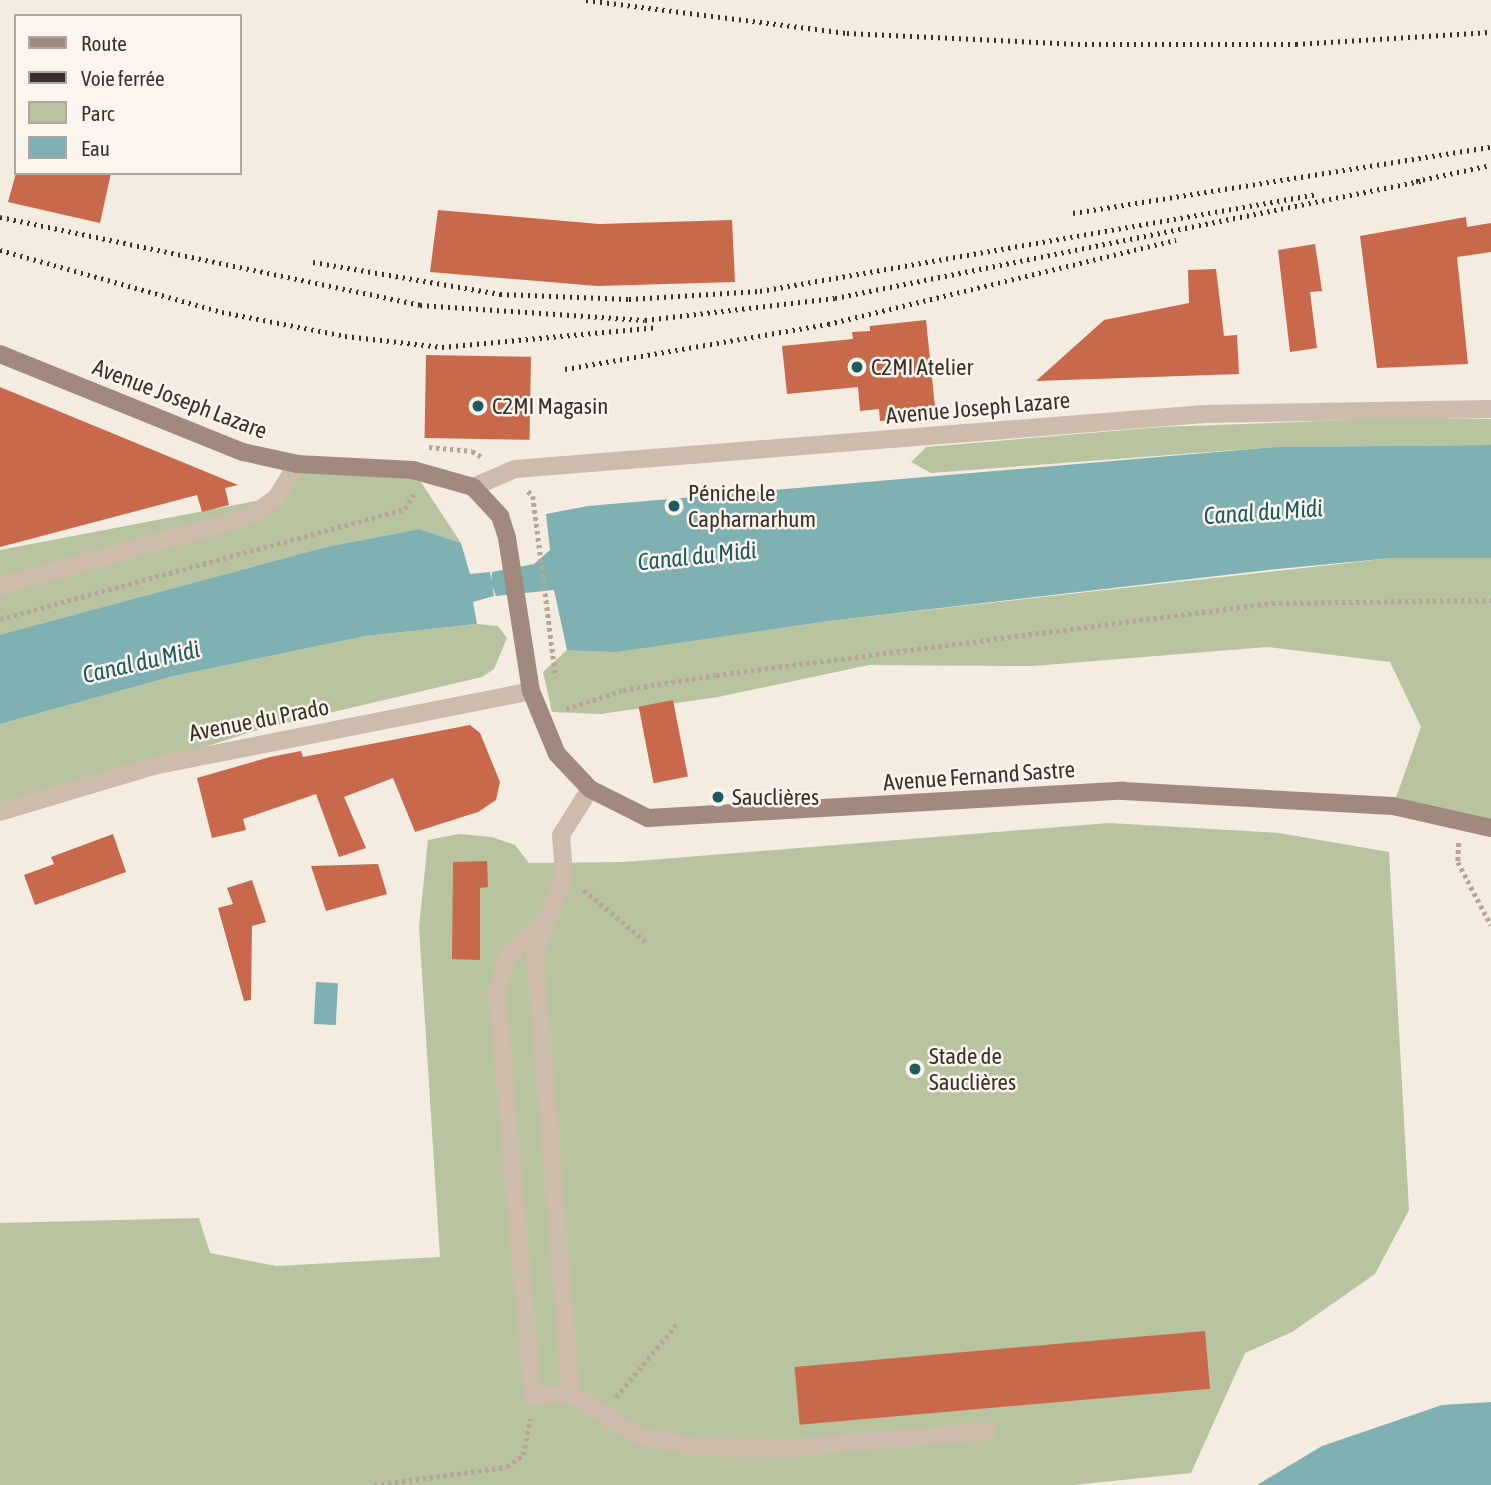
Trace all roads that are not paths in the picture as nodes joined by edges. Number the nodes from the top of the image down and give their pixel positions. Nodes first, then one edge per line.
1 (0, 354) edge
2 (1491, 410) edge
3 (297, 464) junction
4 (473, 487) junction
5 (0, 586) edge
6 (531, 691) junction
7 (590, 789) junction
8 (0, 812) edge
9 (1491, 828) edge
10 (544, 921) junction
11 (571, 1394) junction
12 (987, 1431) dead end

1 - 3 main road, Avenue Joseph Lazare
2 - 4 street, Avenue Joseph Lazare
3 - 4 main road, Avenue Joseph Lazare
3 - 5 street
4 - 6 main road, Avenue Fernand Sastre
6 - 7 main road, Avenue Fernand Sastre
6 - 8 street, Avenue du Prado
7 - 9 main road, Avenue Fernand Sastre
7 - 10 street
10 - 11 street
10 - 11 street
11 - 12 street

